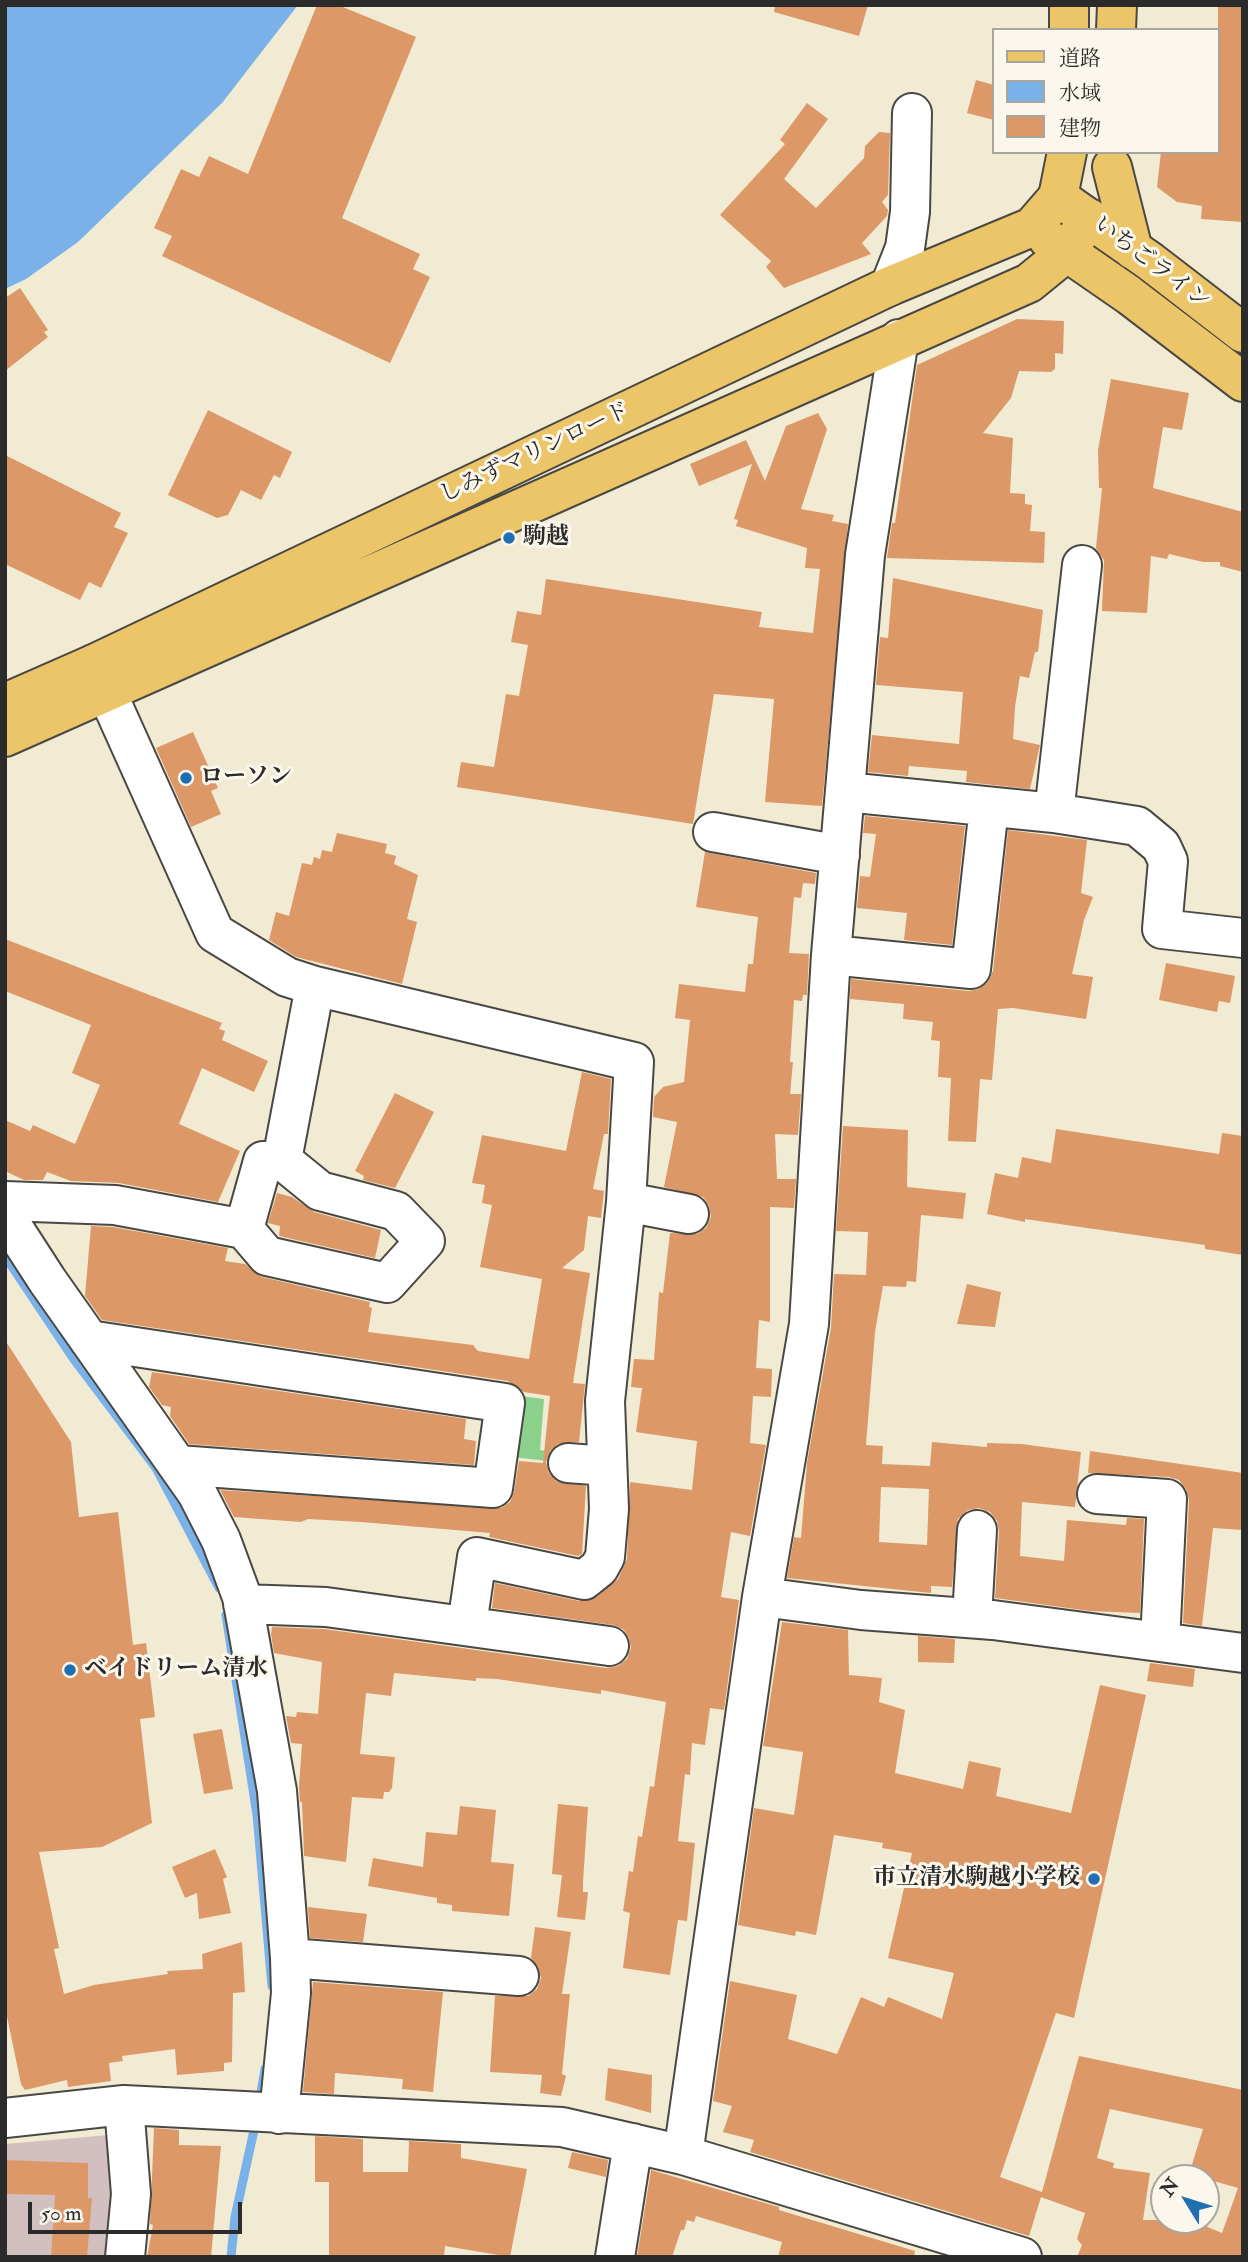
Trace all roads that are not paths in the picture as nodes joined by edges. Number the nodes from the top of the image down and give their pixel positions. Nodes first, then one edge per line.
1 (1069, 5) edge
2 (1117, 5) edge
3 (1069, 28) edge
4 (1116, 28) edge
5 (912, 113) dead end
6 (1066, 154) edge
7 (1113, 160) edge
8 (1058, 197) junction
9 (1089, 218) junction
10 (1032, 227) junction
11 (1133, 250) junction
12 (1067, 252) junction
13 (890, 286) junction
14 (1239, 321) edge
15 (899, 339) junction
16 (1243, 382) edge
17 (1082, 565) dead end
18 (100, 678) junction
19 (5, 703) edge
20 (5, 737) edge
21 (846, 792) junction
22 (989, 807) junction
23 (1054, 813) junction
24 (713, 832) dead end
25 (840, 855) junction
26 (1243, 938) edge
27 (831, 955) junction
28 (315, 986) junction
29 (282, 1160) junction
30 (5, 1201) edge
31 (626, 1202) junction
32 (689, 1214) dead end
33 (5, 1215) edge
34 (244, 1229) junction
35 (89, 1340) junction
36 (568, 1463) dead end
37 (178, 1465) junction
38 (607, 1466) junction
39 (1097, 1494) dead end
40 (977, 1530) dead end
41 (762, 1597) junction
42 (243, 1604) junction
43 (972, 1618) junction
44 (467, 1625) junction
45 (1160, 1642) junction
46 (609, 1646) dead end
47 (1243, 1653) edge
48 (290, 1958) junction
49 (519, 1976) dead end
50 (124, 2105) junction
51 (262, 2113) junction
52 (5, 2118) edge
53 (633, 2143) junction
54 (683, 2155) junction
55 (927, 2243) edge
56 (125, 2257) edge
57 (615, 2257) edge
58 (1022, 2257) edge

1 - 3 main road
2 - 4 main road
5 - 13 street
6 - 8 main road
7 - 9 main road, しみずマリンロード
7 - 11 main road
8 - 9 main road, いちごライン
8 - 10 main road, しみずマリンロード
9 - 11 main road, いちごライン
9 - 12 main road, しみずマリンロード
10 - 12 main road, いちごライン
10 - 13 main road, しみずマリンロード
11 - 14 main road, いちごライン
12 - 15 main road, しみずマリンロード
12 - 16 main road, いちごライン
13 - 18 main road, しみずマリンロード
15 - 18 main road, しみずマリンロード
15 - 21 street
17 - 23 street
18 - 19 main road, しみずマリンロード
18 - 20 main road, しみずマリンロード
18 - 28 street
21 - 22 street
21 - 25 street
22 - 23 street
22 - 27 street
23 - 26 street
24 - 25 street
25 - 27 street
27 - 41 street
28 - 29 street
28 - 31 street
29 - 34 street
29 - 34 street
30 - 34 street
31 - 32 street
31 - 38 street
33 - 35 street
35 - 37 street
35 - 37 street
36 - 38 street
37 - 42 street
38 - 44 street
39 - 45 street
40 - 43 street
41 - 43 street
41 - 54 street
42 - 44 street
42 - 48 street
43 - 45 street
44 - 46 street
45 - 47 street
48 - 49 street
48 - 51 street
50 - 51 street
50 - 52 street
50 - 56 street
51 - 53 street
53 - 54 street
53 - 57 street
54 - 55 street
55 - 58 street

